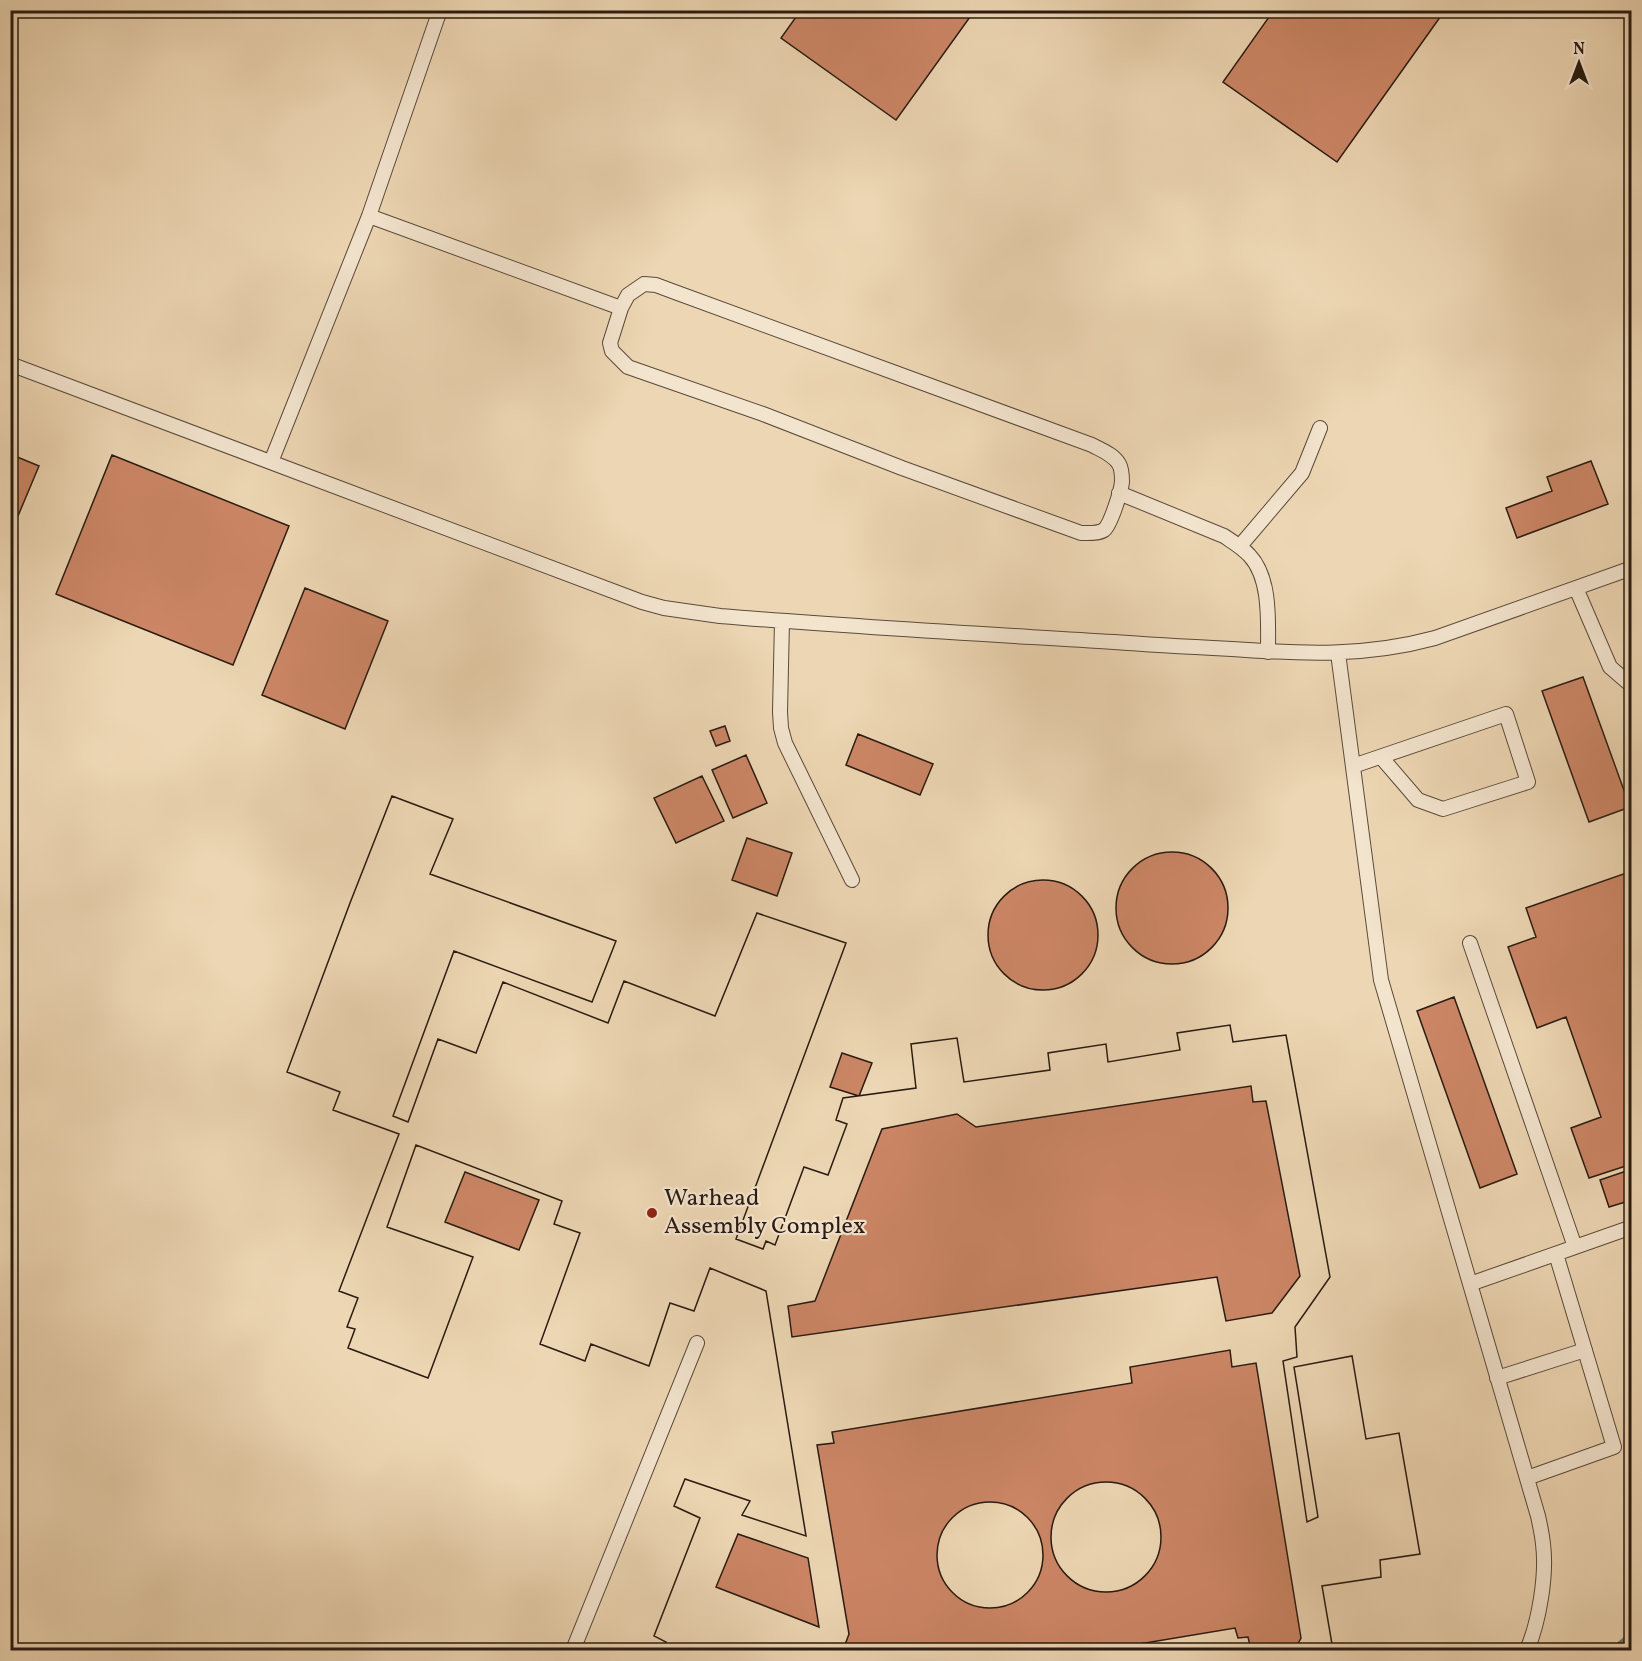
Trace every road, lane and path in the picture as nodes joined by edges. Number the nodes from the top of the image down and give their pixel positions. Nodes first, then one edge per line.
1 (440, 10) edge
2 (369, 216) junction
3 (621, 309) junction
4 (10, 364) edge
5 (1320, 428) dead end
6 (271, 462) junction
7 (1119, 493) junction
8 (1240, 546) junction
9 (1632, 568) edge
10 (1576, 588) junction
11 (782, 621) junction
12 (1268, 652) junction
13 (1338, 653) junction
14 (1632, 686) edge
15 (1381, 757) junction
16 (1353, 766) junction
17 (852, 880) dead end
18 (1470, 943) dead end
19 (1632, 1227) edge
20 (1575, 1247) junction
21 (1556, 1254) junction
22 (1470, 1284) junction
23 (697, 1343) dead end
24 (1585, 1350) junction
25 (1497, 1378) junction
26 (1527, 1478) junction
27 (573, 1650) edge
28 (1527, 1650) edge

1 - 2 lane
2 - 3 lane
2 - 6 lane
3 - 7 lane
3 - 7 lane
4 - 6 lane
5 - 8 lane
6 - 11 lane
7 - 8 lane
8 - 12 lane
9 - 10 lane
10 - 13 lane
10 - 14 lane
11 - 12 lane
11 - 17 lane
12 - 13 lane
13 - 16 lane
15 - 15 lane
15 - 16 lane
16 - 22 lane
18 - 20 lane
19 - 20 lane
20 - 21 lane
21 - 22 lane
21 - 24 lane
22 - 25 lane
23 - 27 lane
24 - 25 lane
24 - 26 lane
25 - 26 lane
26 - 28 lane

